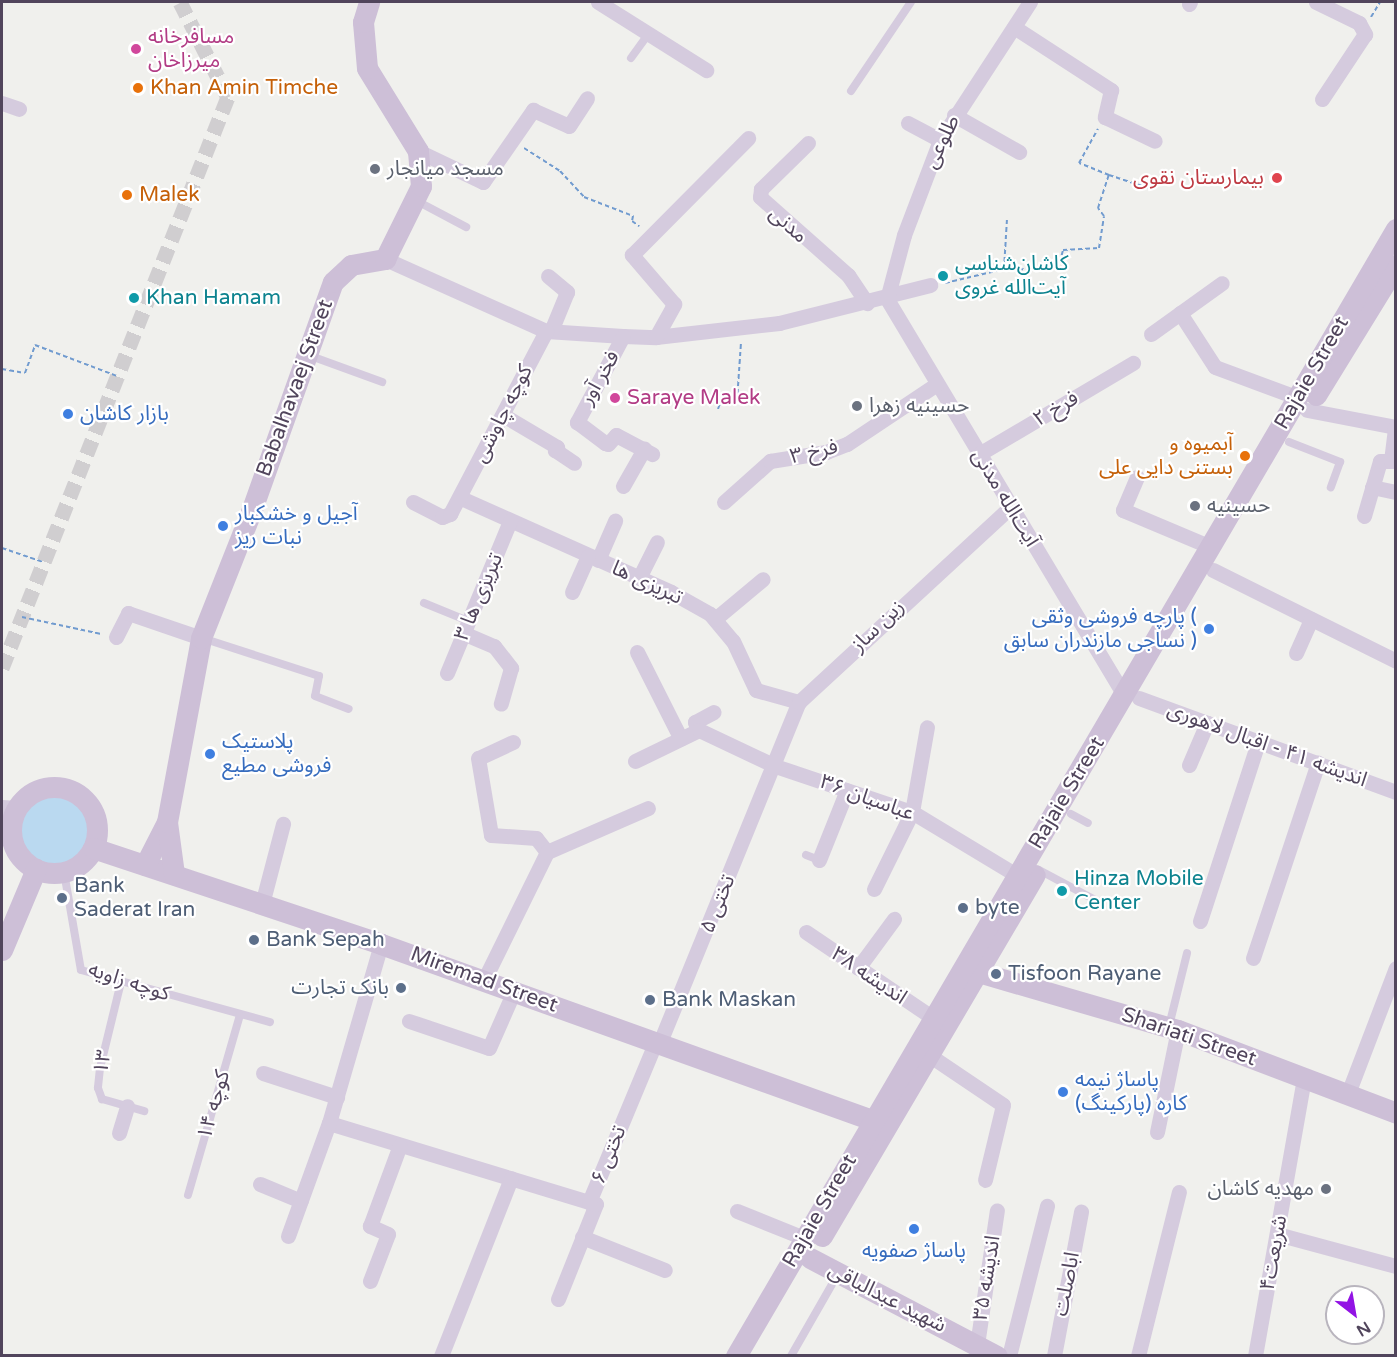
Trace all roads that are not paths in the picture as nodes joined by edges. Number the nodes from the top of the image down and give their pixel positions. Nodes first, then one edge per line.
1 (369, 2) edge
2 (598, 2) edge
3 (911, 2) edge
4 (1030, 2) edge
5 (1316, 2) edge
6 (624, 8) edge
7 (1014, 27) junction
8 (649, 33) junction
9 (631, 58) dead end
10 (706, 70) dead end
11 (851, 91) dead end
12 (587, 98) dead end
13 (1322, 99) dead end
14 (2, 103) edge
15 (19, 109) dead end
16 (954, 115) junction
17 (908, 123) dead end
18 (748, 138) dead end
19 (940, 140) junction
20 (1155, 141) dead end
21 (808, 143) dead end
22 (418, 151) junction
23 (1019, 152) dead end
24 (415, 200) junction
25 (466, 227) dead end
26 (1395, 229) edge
27 (385, 259) junction
28 (1384, 272) edge
29 (548, 276) dead end
30 (1222, 283) dead end
31 (930, 285) road end
32 (887, 299) junction
33 (867, 303) junction
34 (1180, 313) junction
35 (548, 331) junction
36 (1151, 334) dead end
37 (623, 336) junction
38 (656, 337) junction
39 (305, 354) junction
40 (615, 356) junction
41 (629, 363) dead end
42 (1133, 363) dead end
43 (382, 382) dead end
44 (937, 384) junction
45 (1303, 404) junction
46 (503, 415) junction
47 (1395, 427) edge
48 (1289, 442) junction
49 (979, 454) junction
50 (574, 463) dead end
51 (1137, 477) dead end
52 (623, 486) dead end
53 (1331, 487) dead end
54 (1372, 487) junction
55 (1395, 492) edge
56 (460, 498) junction
57 (413, 502) dead end
58 (724, 502) dead end
59 (1010, 507) junction
60 (1364, 516) dead end
61 (510, 521) junction
62 (615, 521) dead end
63 (657, 542) dead end
64 (1211, 547) junction
65 (593, 558) junction
66 (1213, 570) junction
67 (639, 578) junction
68 (763, 579) dead end
69 (572, 592) dead end
70 (424, 603) dead end
71 (715, 619) junction
72 (1311, 619) junction
73 (466, 627) junction
74 (116, 637) road end
75 (201, 638) junction
76 (637, 652) dead end
77 (1296, 653) dead end
78 (1395, 661) edge
79 (447, 673) dead end
80 (1132, 697) junction
81 (799, 702) junction
82 (501, 705) dead end
83 (349, 709) dead end
84 (714, 712) dead end
85 (1207, 723) junction
86 (927, 727) dead end
87 (699, 730) junction
88 (681, 739) junction
89 (513, 742) dead end
90 (1258, 742) junction
91 (635, 761) dead end
92 (1318, 763) junction
93 (1190, 765) dead end
94 (775, 766) junction
95 (847, 790) junction
96 (1395, 792) edge
97 (9, 808) edge
98 (648, 808) dead end
99 (912, 812) junction
100 (167, 822) junction
101 (283, 824) dead end
102 (93, 848) junction
103 (547, 852) junction
104 (813, 857) dead end
105 (145, 865) junction
106 (36, 869) junction
107 (64, 872) junction
108 (1028, 873) junction
109 (174, 874) junction
110 (874, 889) dead end
111 (1098, 902) dead end
112 (262, 904) junction
113 (894, 919) dead end
114 (1200, 921) dead end
115 (806, 932) dead end
116 (381, 944) junction
117 (2, 950) edge
118 (1188, 953) dead end
119 (1254, 958) dead end
120 (858, 968) junction
121 (1395, 968) edge
122 (978, 972) junction
123 (484, 980) junction
124 (121, 982) junction
125 (514, 991) junction
126 (240, 1015) junction
127 (933, 1018) junction
128 (410, 1021) dead end
129 (270, 1022) dead end
130 (1173, 1028) junction
131 (658, 1042) junction
132 (928, 1054) junction
133 (263, 1073) dead end
134 (1304, 1079) junction
135 (1347, 1096) junction
136 (337, 1097) junction
137 (127, 1106) junction
138 (144, 1111) dead end
139 (1395, 1113) edge
140 (872, 1120) junction
141 (329, 1123) junction
142 (1157, 1132) dead end
143 (120, 1133) dead end
144 (400, 1145) junction
145 (512, 1179) junction
146 (985, 1180) dead end
147 (260, 1184) dead end
148 (1179, 1192) dead end
149 (188, 1195) dead end
150 (301, 1201) junction
151 (590, 1202) junction
152 (1047, 1206) dead end
153 (998, 1210) dead end
154 (736, 1211) dead end
155 (1081, 1212) dead end
156 (1277, 1234) junction
157 (288, 1236) dead end
158 (582, 1237) junction
159 (807, 1248) junction
160 (1395, 1266) edge
161 (665, 1270) dead end
162 (838, 1273) junction
163 (370, 1281) dead end
164 (558, 1299) dead end
165 (977, 1345) junction
166 (441, 1356) edge
167 (736, 1356) edge
168 (753, 1356) edge
169 (791, 1356) edge
170 (997, 1356) edge
171 (1009, 1356) edge
172 (1054, 1356) edge
173 (1138, 1356) edge
174 (1255, 1356) edge

1 - 22 street
2 - 6 street
3 - 11 lane
4 - 7 street, طلوعی
5 - 13 street
6 - 8 street
7 - 16 street, طلوعی
7 - 20 street
8 - 9 lane
8 - 10 street
12 - 22 street
14 - 15 street
16 - 19 street, طلوعی
16 - 23 street
17 - 19 street
18 - 38 street
19 - 32 street, طلوعی
21 - 33 street, مدنی
22 - 24 street
24 - 25 lane
24 - 27 street
26 - 28 street, Rajaie Street
27 - 35 street
27 - 39 street, Babalhavaej Street
28 - 45 street, Rajaie Street
29 - 35 street, کوچه چاوشی
30 - 34 street
31 - 32 street
32 - 33 street
32 - 44 street, آیت‌الله مدنی
33 - 38 street
34 - 36 street
34 - 45 street
35 - 37 street
35 - 46 street, کوچه چاوشی
37 - 38 street
37 - 40 street, فخر آور
39 - 43 lane
39 - 75 street, Babalhavaej Street
40 - 41 street
40 - 52 street, فخر آور
42 - 49 street, فرخ ۲
44 - 49 street, آیت‌الله مدنی
44 - 58 street, فرخ ۳
45 - 47 street
45 - 48 street, Rajaie Street
45 - 64 street, Rajaie Street
46 - 50 street
46 - 56 street, کوچه چاوشی
47 - 54 street
48 - 53 lane
48 - 66 street, Rajaie Street
49 - 59 street, آیت‌الله مدنی
51 - 64 street
54 - 55 street
54 - 60 street
56 - 57 street
56 - 61 street, تبریزی ها
59 - 80 street, آیت‌الله مدنی
59 - 81 street, زین ساز
61 - 65 street, تبریزی ها
61 - 73 street, تبریزی ها ۳
62 - 65 street
63 - 67 street
64 - 80 street, Rajaie Street
65 - 67 street, تبریزی ها
65 - 69 street
66 - 72 street
66 - 80 street, Rajaie Street
67 - 71 street, تبریزی ها
68 - 71 street
70 - 73 lane
71 - 81 street, تبریزی ها
72 - 77 street
72 - 78 street
73 - 79 street, تبریزی ها ۳
73 - 82 street
74 - 75 street
75 - 83 lane
75 - 100 street, Babalhavaej Street
76 - 88 street
80 - 85 street, اندیشه ۴۱ - اقبال لاهوری
80 - 108 street, Rajaie Street
80 - 108 street, Rajaie Street
81 - 94 street, زین ساز
84 - 87 street
85 - 90 street, اندیشه ۴۱ - اقبال لاهوری
85 - 93 street
86 - 99 street
87 - 88 street
87 - 94 street, عباسیان ۳۶
88 - 91 street
89 - 103 street
90 - 92 street, اندیشه ۴۱ - اقبال لاهوری
90 - 114 street
92 - 96 street, اندیشه ۴۱ - اقبال لاهوری
92 - 119 street
94 - 95 street, عباسیان ۳۶
94 - 131 street, تختی ۵
95 - 99 street, عباسیان ۳۶
95 - 104 street
97 - 102 street
97 - 106 street
98 - 103 street
99 - 108 street, عباسیان ۳۶
99 - 110 street
100 - 105 street
100 - 109 street
101 - 112 street
102 - 105 street, Miremad Street
102 - 107 street
103 - 123 street
105 - 109 street, Miremad Street
106 - 107 street
106 - 117 street
107 - 124 lane, کوچه زاویه
108 - 111 lane
108 - 122 street, Rajaie Street
108 - 127 street, Rajaie Street
109 - 112 street, Miremad Street
112 - 116 street, Miremad Street
113 - 120 street
115 - 120 street, اندیشه ۳۸
116 - 123 street, Miremad Street
116 - 136 street
118 - 130 lane
120 - 127 street, اندیشه ۳۸
121 - 135 street
122 - 130 street, Shariati Street
122 - 132 street, Rajaie Street
123 - 125 street, Miremad Street
124 - 126 lane, کوچه زاویه
124 - 137 lane, ۱۳
125 - 128 street
125 - 131 street, Miremad Street
126 - 129 lane, کوچه زاویه
126 - 149 lane, کوچه ۱۴
127 - 140 street, Rajaie Street
130 - 134 street, Shariati Street
130 - 142 street
131 - 140 street, Miremad Street
131 - 151 street, تختی ۶
132 - 146 street
132 - 159 street, Rajaie Street
133 - 136 street
134 - 135 street, Shariati Street
134 - 156 street, شریعت۴
135 - 139 street, Shariati Street
136 - 141 street
137 - 138 lane, ۱۳
137 - 143 street
140 - 159 street, Rajaie Street
141 - 144 street
141 - 150 street
144 - 145 street
144 - 163 street
145 - 151 street
145 - 166 street
147 - 150 street
148 - 173 street
150 - 157 street
151 - 158 street, تختی ۶
152 - 171 street
153 - 165 street, اندیشه ۳۵
154 - 159 street
155 - 172 street, اباصلت
156 - 160 street
156 - 174 street, شریعت۴
158 - 161 street
158 - 164 street, تختی ۶
159 - 162 street, شهید عبدالباقی
159 - 167 street, Rajaie Street
159 - 168 street, Rajaie Street
162 - 165 street, شهید عبدالباقی
162 - 169 lane
165 - 170 street, شهید عبدالباقی

